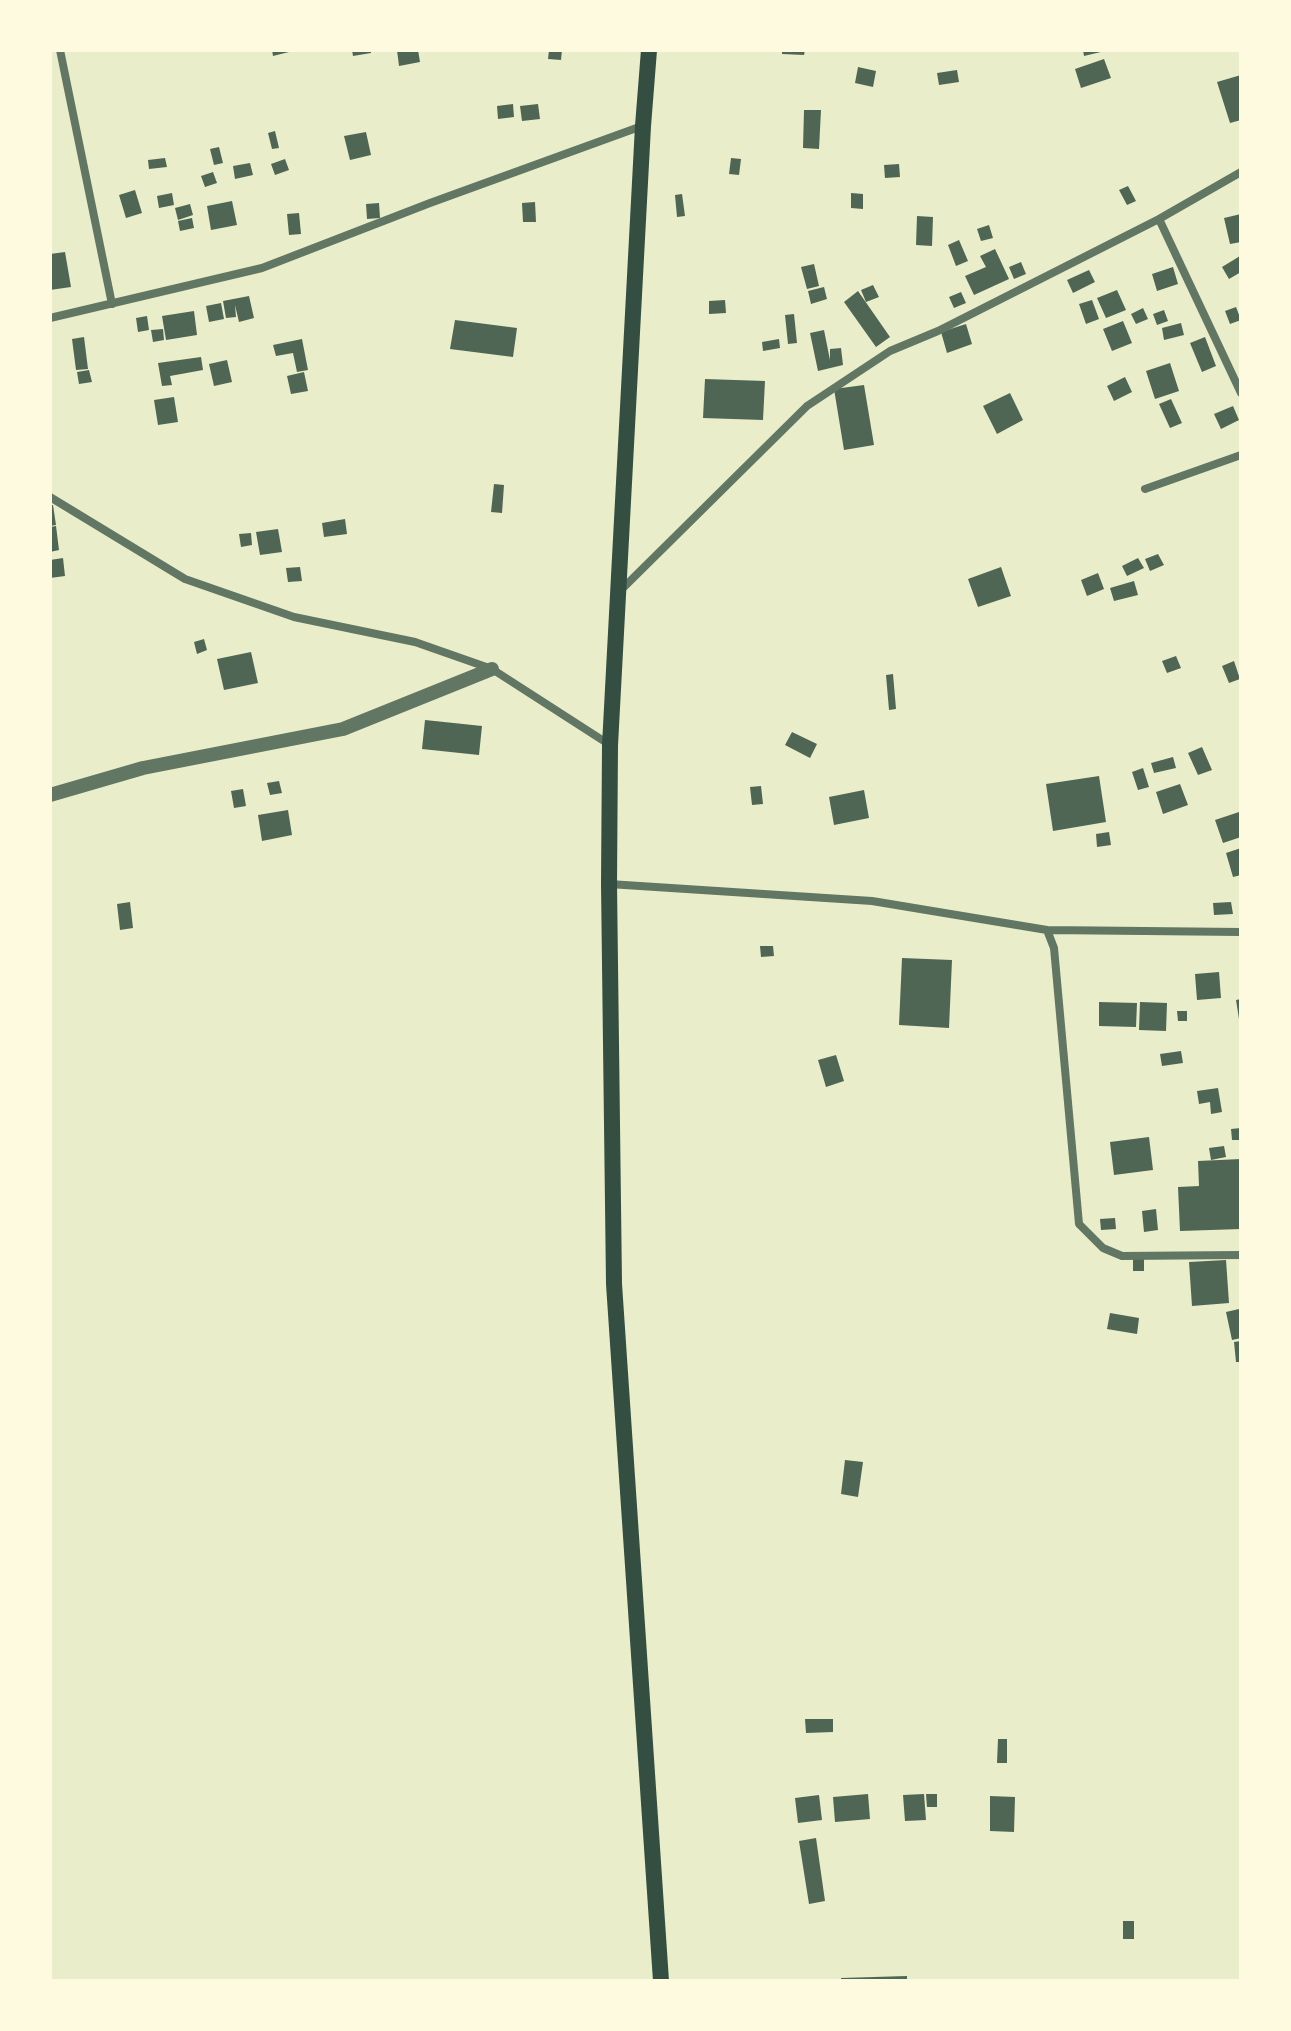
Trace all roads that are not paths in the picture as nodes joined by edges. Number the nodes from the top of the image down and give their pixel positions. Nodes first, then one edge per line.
1 (60, 50) edge
2 (649, 50) edge
3 (643, 126) junction
4 (1241, 172) edge
5 (1159, 219) junction
6 (112, 304) junction
7 (50, 318) edge
8 (1241, 393) edge
9 (1241, 455) edge
10 (1145, 489) dead end
11 (50, 497) edge
12 (619, 592) junction
13 (492, 669) junction
14 (610, 745) junction
15 (50, 795) edge
16 (609, 884) junction
17 (1047, 930) junction
18 (1241, 932) edge
19 (1241, 1255) edge
20 (661, 1981) edge

1 - 6 street
2 - 3 main road
3 - 6 street
3 - 12 main road
4 - 5 street
5 - 8 street
5 - 12 street
6 - 7 street
9 - 10 street
11 - 13 street
12 - 14 main road
13 - 14 street
13 - 15 street
14 - 16 main road
16 - 17 street
16 - 20 main road
17 - 18 street
17 - 19 street

